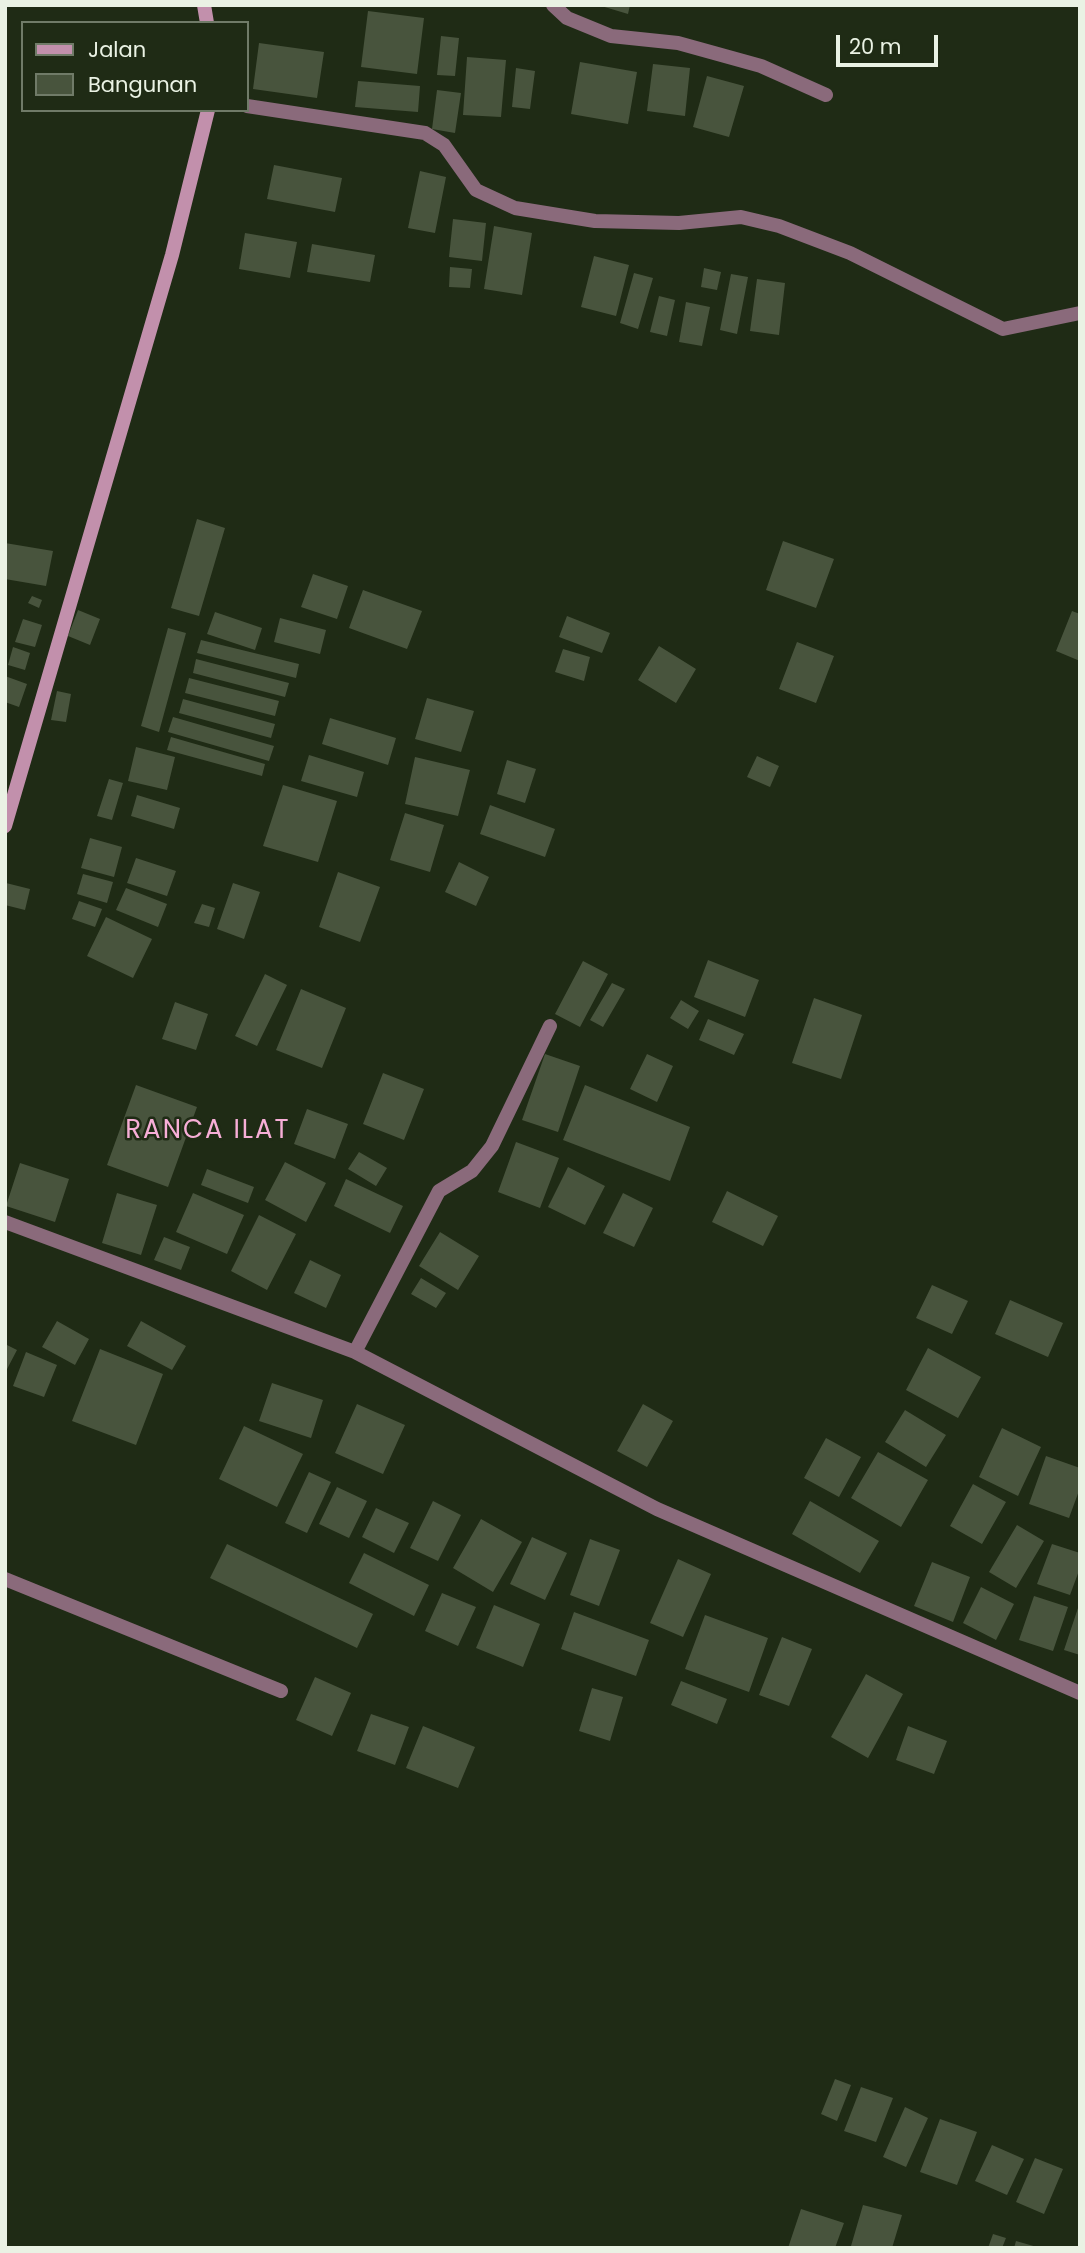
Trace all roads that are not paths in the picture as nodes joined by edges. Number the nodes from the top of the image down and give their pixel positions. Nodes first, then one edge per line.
1 (553, 5) edge
2 (826, 96) dead end
3 (248, 106) edge
4 (208, 112) edge
5 (1080, 313) edge
6 (5, 826) edge
7 (550, 1026) dead end
8 (5, 1222) edge
9 (355, 1352) junction
10 (5, 1579) edge
11 (281, 1691) dead end
12 (1080, 1693) edge

1 - 2 street
3 - 5 street
4 - 6 main road
7 - 9 street
8 - 9 street
9 - 12 street
10 - 11 street

